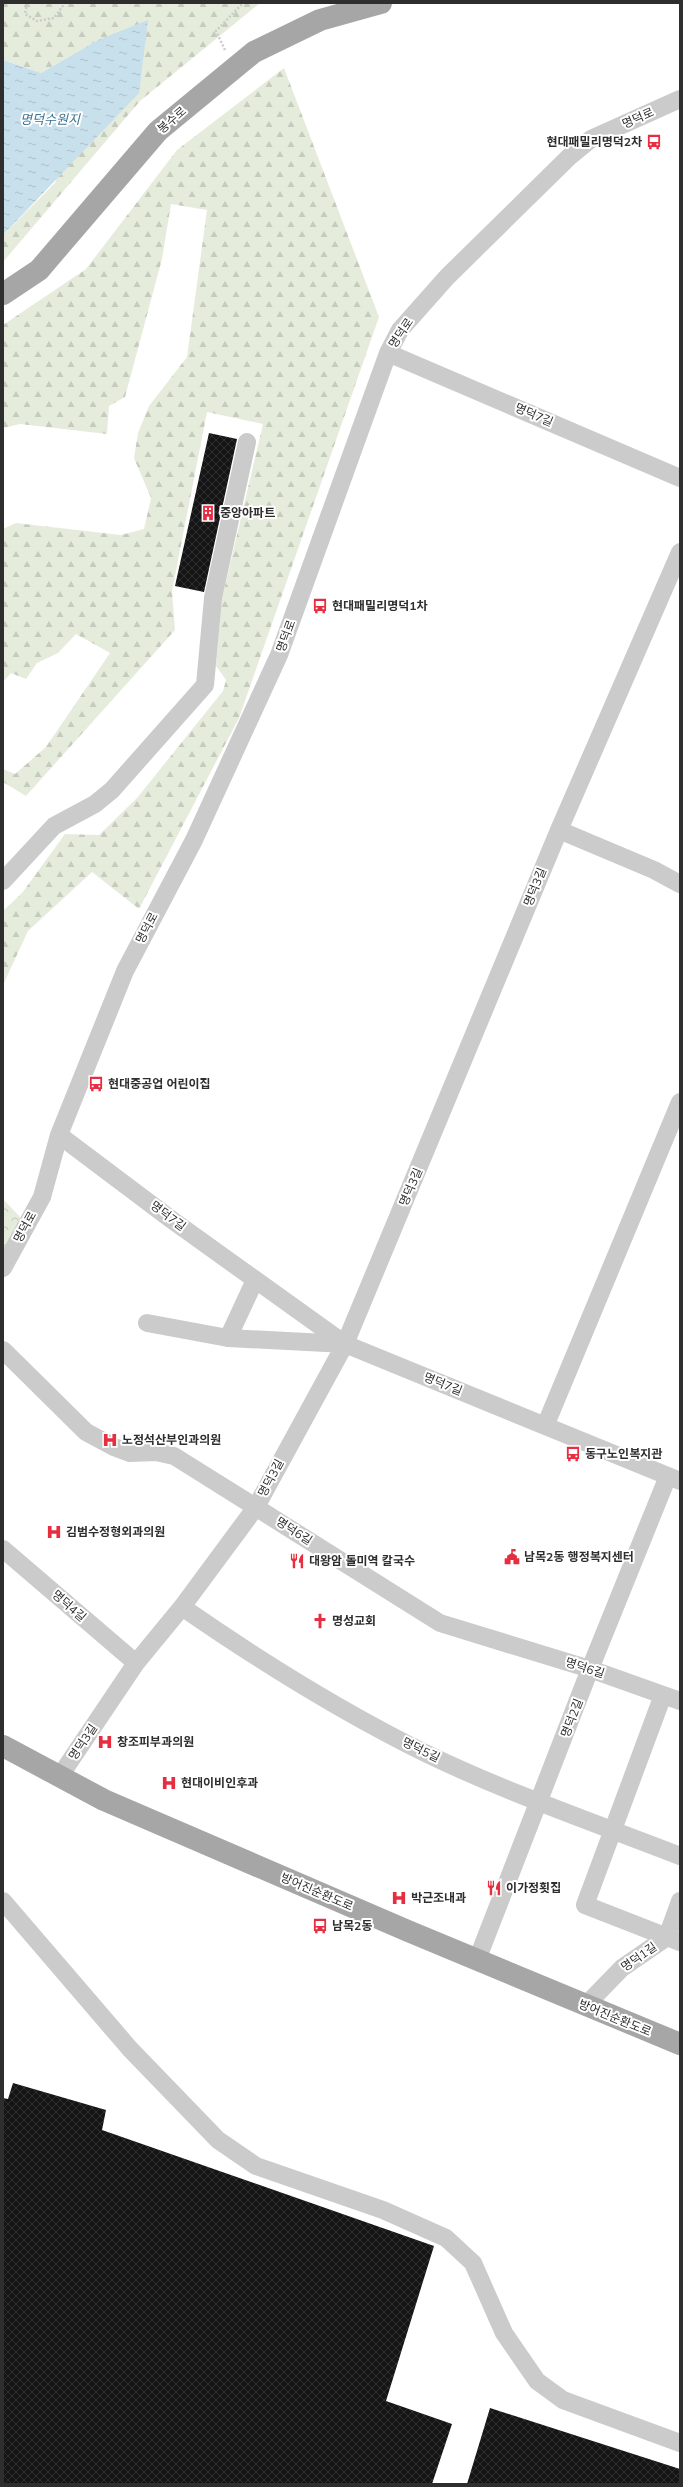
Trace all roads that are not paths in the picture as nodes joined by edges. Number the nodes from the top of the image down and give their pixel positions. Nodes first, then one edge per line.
1 (381, 3) edge
2 (680, 99) edge
3 (3, 294) edge
4 (388, 352) junction
5 (247, 442) dead end
6 (680, 478) edge
7 (680, 552) edge
8 (559, 830) junction
9 (3, 880) edge
10 (680, 884) edge
11 (680, 1102) edge
12 (59, 1135) junction
13 (3, 1268) edge
14 (255, 1280) junction
15 (147, 1323) dead end
16 (228, 1338) junction
17 (345, 1344) junction
18 (3, 1350) edge
19 (546, 1424) junction
20 (674, 1479) edge
21 (256, 1507) junction
22 (3, 1548) edge
23 (182, 1607) junction
24 (136, 1663) junction
25 (590, 1668) junction
26 (663, 1695) junction
27 (680, 1701) edge
28 (3, 1746) edge
29 (60, 1776) junction
30 (540, 1804) junction
31 (612, 1830) junction
32 (680, 1856) edge
33 (3, 1901) edge
34 (680, 1902) edge
35 (674, 1940) edge
36 (478, 1960) junction
37 (585, 2006) junction
38 (680, 2044) edge
39 (680, 2444) edge

1 - 3 main road, 봉수로
2 - 4 street, 명덕로
4 - 6 street, 명덕7길
4 - 12 street, 명덕로
5 - 9 street
7 - 8 street, 명덕3길
8 - 10 street
8 - 17 street, 명덕3길
11 - 19 street
12 - 13 street, 명덕로
12 - 14 street, 명덕7길
14 - 16 street
14 - 17 street, 명덕7길
15 - 16 street
16 - 17 street
17 - 19 street, 명덕7길
17 - 21 street, 명덕3길
18 - 21 street, 명덕6길
19 - 20 street
20 - 25 street, 명덕2길
21 - 23 street, 명덕3길
21 - 25 street, 명덕6길
22 - 24 street, 명덕4길
23 - 24 street, 명덕3길
23 - 30 street, 명덕5길
24 - 29 street, 명덕3길
25 - 26 street, 명덕6길
25 - 30 street, 명덕2길
26 - 27 street, 명덕6길
26 - 31 street
28 - 29 main road, 방어진순환도로
29 - 36 main road, 방어진순환도로
30 - 31 street, 명덕5길
30 - 36 street, 명덕2길
31 - 32 street, 명덕5길
31 - 35 street
33 - 39 street
34 - 35 street
35 - 37 street, 명덕1길
36 - 37 main road, 방어진순환도로
37 - 38 main road, 방어진순환도로

